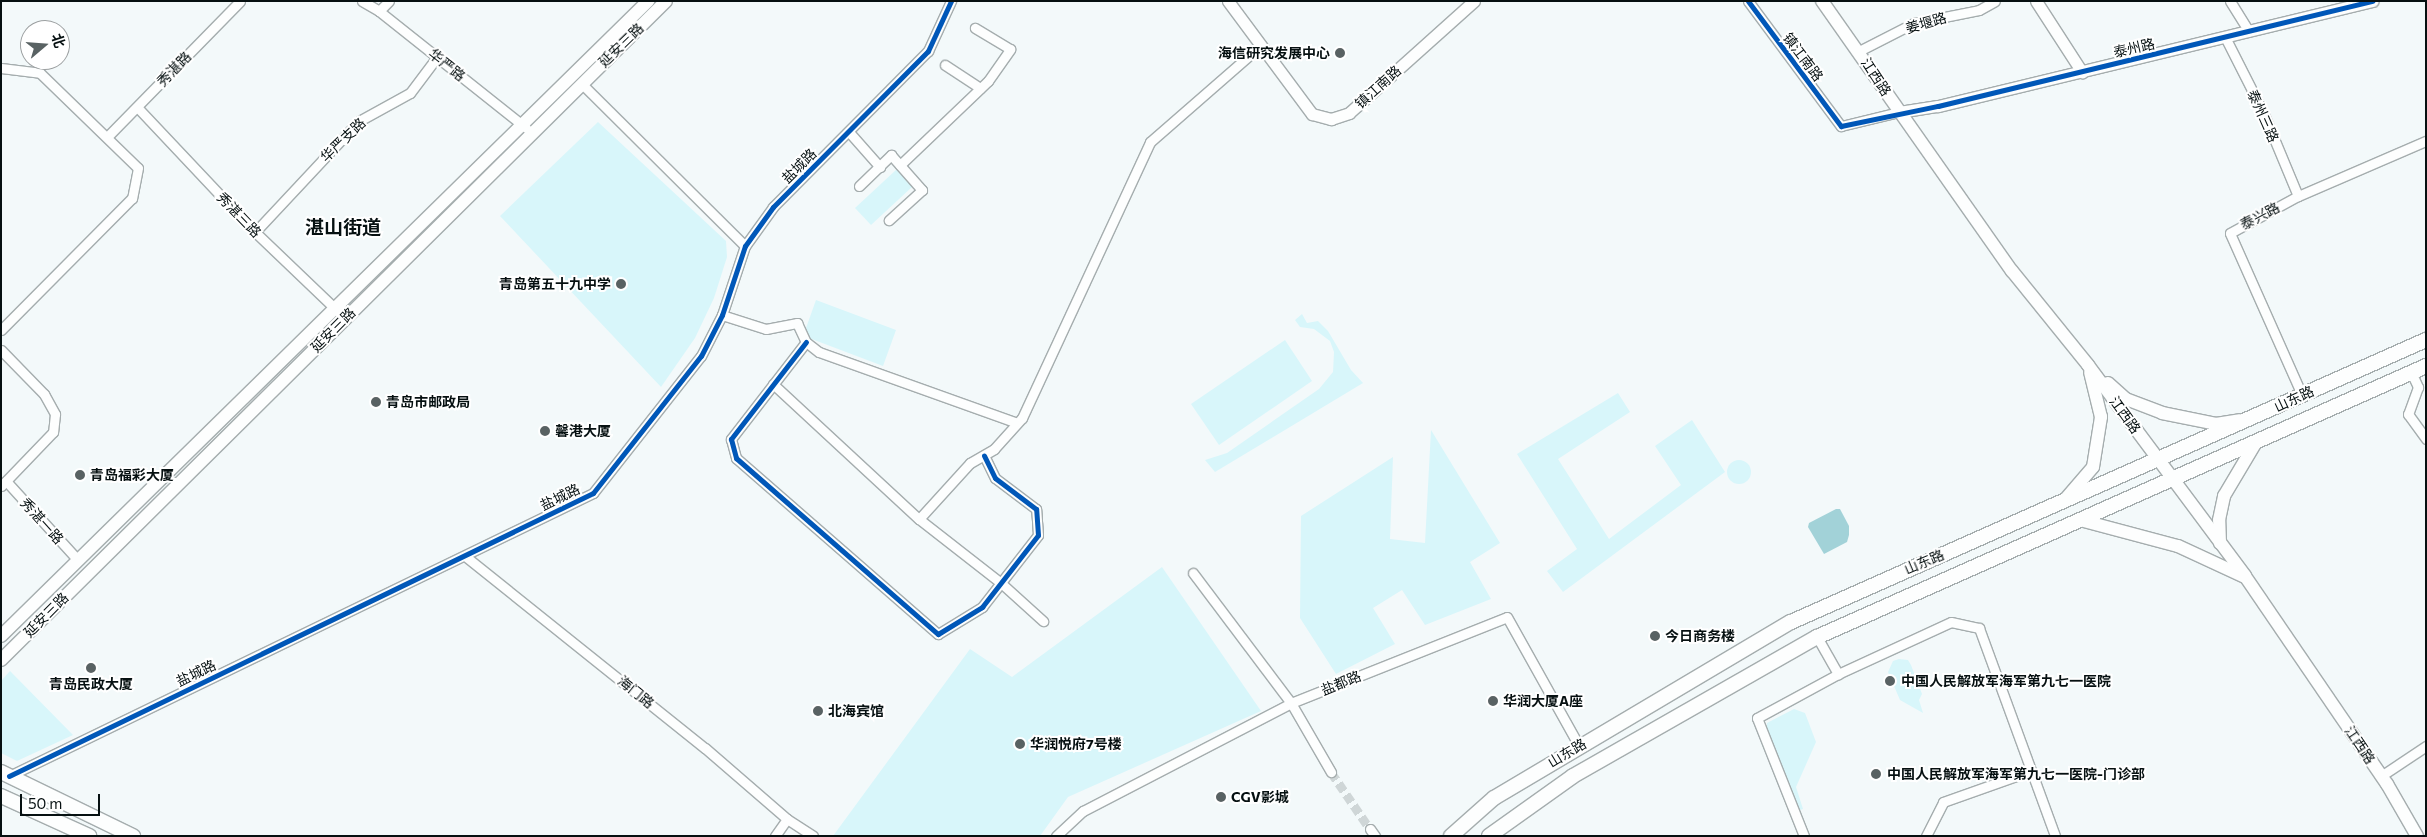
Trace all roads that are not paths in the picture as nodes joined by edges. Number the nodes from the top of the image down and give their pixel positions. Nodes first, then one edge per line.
1 (240, 1) edge
2 (362, 1) edge
3 (388, 1) edge
4 (648, 1) edge
5 (666, 1) edge
6 (951, 1) edge
7 (1228, 1) edge
8 (1474, 1) edge
9 (1748, 1) edge
10 (1822, 1) edge
11 (1995, 1) edge
12 (2036, 1) edge
13 (2230, 1) edge
14 (2373, 1) edge
15 (379, 11) junction
16 (975, 28) dead end
17 (2250, 31) junction
18 (2225, 37) junction
19 (1261, 45) junction
20 (1859, 51) junction
21 (437, 57) junction
22 (945, 65) dead end
23 (1, 68) edge
24 (2082, 72) junction
25 (581, 83) junction
26 (980, 88) junction
27 (137, 107) junction
28 (1899, 112) junction
29 (526, 128) junction
30 (849, 132) junction
31 (107, 137) junction
32 (2426, 141) edge
33 (900, 165) junction
34 (880, 167) junction
35 (860, 186) dead end
36 (2298, 196) junction
37 (889, 220) dead end
38 (255, 232) junction
39 (744, 246) junction
40 (334, 308) junction
41 (722, 315) junction
42 (345, 318) junction
43 (1, 330) edge
44 (2426, 340) edge
45 (806, 342) junction
46 (1, 350) edge
47 (2088, 365) junction
48 (2426, 366) edge
49 (2411, 372) junction
50 (773, 384) junction
51 (2302, 395) junction
52 (2252, 418) junction
53 (1017, 423) junction
54 (2426, 439) edge
55 (2256, 442) junction
56 (984, 455) junction
57 (2158, 460) junction
58 (2171, 479) junction
59 (4, 483) edge
60 (2063, 502) junction
61 (919, 519) junction
62 (2080, 520) junction
63 (2220, 543) junction
64 (465, 556) junction
65 (78, 560) junction
66 (1193, 573) dead end
67 (2245, 576) junction
68 (1001, 582) junction
69 (1043, 621) dead end
70 (1, 636) edge
71 (1818, 637) junction
72 (1, 660) edge
73 (1838, 674) junction
74 (1291, 703) junction
75 (1579, 746) junction
76 (2426, 746) edge
77 (2030, 771) junction
78 (1331, 772) tunnel mouth
79 (5, 774) edge
80 (2381, 776) junction
81 (1, 796) edge
82 (787, 819) junction
83 (89, 836) edge
84 (133, 836) edge
85 (775, 836) edge
86 (813, 836) edge
87 (1056, 836) edge
88 (1450, 836) edge
89 (1489, 836) edge
90 (1804, 836) edge
91 (1926, 836) edge
92 (2055, 836) edge
93 (2417, 836) edge

1 - 27 street, 秀湛路
2 - 15 street, 华严路
3 - 15 street
4 - 29 main road, 延安三路
5 - 25 main road, 延安三路
6 - 30 street, 盐城路
7 - 19 street, 镇江南路
8 - 19 street, 镇江南路
9 - 28 street, 镇江南路
10 - 20 main road, 江西路
11 - 20 street, 姜堰路
12 - 24 street
13 - 17 street
14 - 17 street, 泰州路
15 - 21 street, 华严路
16 - 26 street
17 - 18 street, 泰州路
18 - 24 street, 泰州路
18 - 36 street, 泰州三路
19 - 53 street
20 - 28 main road, 江西路
21 - 29 street, 华严路
21 - 38 street, 华严支路
22 - 26 street
23 - 31 street
24 - 28 street, 泰州路
25 - 29 main road, 延安三路
25 - 39 street
26 - 33 street
27 - 31 street, 秀湛路
27 - 38 street, 秀湛三路
28 - 47 main road, 江西路
29 - 40 main road, 延安三路
29 - 42 main road, 延安三路
30 - 34 street
30 - 39 street, 盐城路
31 - 43 street
32 - 36 street, 泰兴路
33 - 34 street
33 - 37 street
34 - 35 street
36 - 51 street, 泰兴路
38 - 40 street, 秀湛三路
39 - 41 street, 盐城路
40 - 42 street, 秀湛三路
40 - 65 main road, 延安三路
41 - 45 street
41 - 64 street, 盐城路
42 - 72 main road, 延安三路
44 - 51 main road, 山东路
45 - 50 street
45 - 53 street
46 - 59 street
47 - 52 main road
47 - 57 main road, 江西路
47 - 60 main road
48 - 49 main road, 山东路
49 - 54 street
49 - 55 main road, 山东路
50 - 61 street
50 - 68 street
51 - 52 main road, 山东路
52 - 57 main road, 山东路
53 - 56 street
55 - 58 main road, 山东路
55 - 63 main road
56 - 61 street
56 - 68 street
57 - 58 main road, 江西路
57 - 60 main road, 山东路
58 - 62 main road, 山东路
58 - 63 main road, 江西路
59 - 65 street, 秀湛一路
60 - 75 main road, 山东路
61 - 68 street
62 - 67 main road
62 - 71 main road, 山东路
63 - 67 main road, 江西路
64 - 79 street, 盐城路
64 - 82 street, 海门路
65 - 70 main road, 延安三路
66 - 74 street
67 - 80 main road, 江西路
68 - 69 street
71 - 73 street
71 - 89 main road, 山东路
73 - 77 street
73 - 90 street
74 - 75 street, 盐都路
74 - 78 street
74 - 87 street, 盐都路
75 - 88 main road, 山东路
76 - 80 street
77 - 91 street
77 - 92 street
79 - 84 main road
80 - 93 main road, 江西路
81 - 83 main road
82 - 85 street
82 - 86 street

